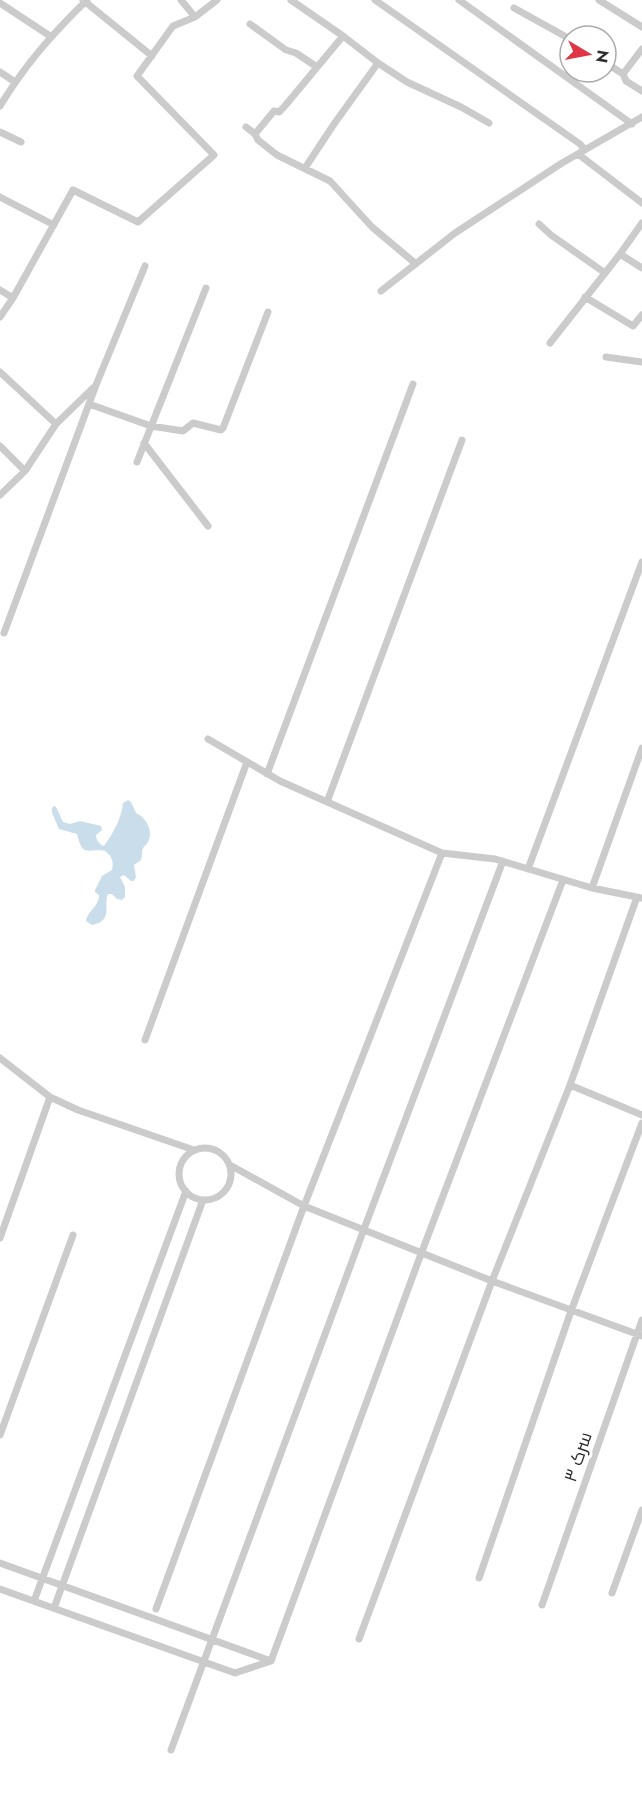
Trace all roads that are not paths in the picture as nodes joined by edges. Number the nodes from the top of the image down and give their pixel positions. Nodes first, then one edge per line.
1 (181, 0) edge
2 (217, 0) edge
3 (291, 0) edge
4 (375, 0) edge
5 (459, 0) edge
6 (599, 0) edge
7 (85, 1) edge
8 (0, 3) edge
9 (513, 8) dead end
10 (195, 17) junction
11 (250, 24) dead end
12 (642, 27) edge
13 (558, 32) edge
14 (50, 36) junction
15 (343, 36) junction
16 (642, 49) edge
17 (152, 56) junction
18 (378, 63) junction
19 (317, 67) junction
20 (618, 71) edge
21 (0, 72) edge
22 (623, 74) junction
23 (15, 82) junction
24 (642, 91) edge
25 (0, 106) edge
26 (642, 117) edge
27 (489, 123) dead end
28 (632, 124) junction
29 (246, 127) dead end
30 (0, 132) edge
31 (255, 134) junction
32 (21, 142) dead end
33 (585, 150) junction
34 (578, 154) junction
35 (305, 168) junction
36 (0, 197) edge
37 (642, 203) edge
38 (539, 224) dead end
39 (642, 224) edge
40 (54, 225) junction
41 (620, 255) junction
42 (416, 264) junction
43 (145, 266) dead end
44 (642, 268) edge
45 (605, 273) junction
46 (206, 288) dead end
47 (0, 290) edge
48 (381, 291) dead end
49 (585, 297) junction
50 (13, 298) junction
51 (268, 312) dead end
52 (642, 315) edge
53 (0, 317) edge
54 (633, 326) junction
55 (642, 327) edge
56 (550, 343) dead end
57 (606, 357) dead end
58 (642, 362) edge
59 (0, 372) edge
60 (413, 384) dead end
61 (96, 385) junction
62 (89, 404) junction
63 (56, 424) junction
64 (151, 426) junction
65 (462, 440) dead end
66 (144, 443) junction
67 (0, 447) edge
68 (137, 462) dead end
69 (25, 471) junction
70 (0, 495) edge
71 (208, 526) dead end
72 (642, 562) edge
73 (4, 633) dead end
74 (208, 739) dead end
75 (642, 748) edge
76 (247, 762) junction
77 (267, 774) junction
78 (327, 802) junction
79 (442, 853) junction
80 (503, 861) junction
81 (528, 869) junction
82 (563, 880) junction
83 (592, 888) junction
84 (640, 898) edge
85 (145, 1040) dead end
86 (0, 1058) edge
87 (570, 1085) junction
88 (50, 1097) junction
89 (642, 1115) edge
90 (642, 1123) edge
91 (195, 1150) junction
92 (230, 1165) junction
93 (186, 1191) junction
94 (203, 1200) junction
95 (304, 1206) junction
96 (364, 1229) junction
97 (73, 1235) dead end
98 (0, 1238) edge
99 (421, 1254) junction
100 (492, 1281) junction
101 (571, 1311) junction
102 (642, 1320) edge
103 (639, 1335) edge
104 (0, 1435) edge
105 (642, 1510) edge
106 (0, 1563) edge
107 (42, 1578) junction
108 (479, 1578) dead end
109 (62, 1585) junction
110 (0, 1589) edge
111 (612, 1593) dead end
112 (34, 1601) junction
113 (542, 1605) dead end
114 (54, 1608) junction
115 (156, 1609) dead end
116 (212, 1639) junction
117 (359, 1640) dead end
118 (271, 1661) junction
119 (204, 1662) junction
120 (171, 1750) dead end

1 - 10 street
2 - 10 street
3 - 15 street
4 - 33 street
5 - 28 street
6 - 12 street
7 - 14 street
7 - 17 street
8 - 14 street
9 - 13 street
10 - 17 street
11 - 19 street
14 - 23 street
15 - 18 street
15 - 19 street
16 - 22 street
17 - 40 street
18 - 27 street
18 - 35 street
19 - 31 street
20 - 22 street
21 - 23 street
22 - 24 street
23 - 25 street
26 - 28 street
28 - 33 street
29 - 31 street
30 - 32 street
31 - 35 street
33 - 34 street
34 - 37 street
34 - 42 street
35 - 42 street
36 - 40 street
38 - 45 street
39 - 41 street
40 - 50 street
41 - 44 street
41 - 45 street
42 - 48 street
43 - 61 street
45 - 49 street
46 - 64 street
47 - 50 street
49 - 54 street
49 - 56 street
50 - 53 street
51 - 64 street
52 - 54 street
54 - 55 street
57 - 58 street
59 - 63 street
60 - 77 street
61 - 62 street
61 - 63 street
62 - 64 street
62 - 73 street
63 - 69 street
64 - 66 street
65 - 78 street
66 - 68 street
66 - 71 street
67 - 69 street
69 - 70 street
72 - 81 street
74 - 76 street
75 - 83 street
76 - 77 street
76 - 85 street
77 - 78 street
78 - 79 street
79 - 80 street
79 - 95 street
80 - 81 street
80 - 96 street
81 - 82 street
82 - 83 street
82 - 99 street
83 - 84 street
84 - 87 street
86 - 88 street
87 - 89 street
87 - 100 street
88 - 91 street
88 - 98 street
90 - 101 street
91 - 92 street
91 - 93 street
92 - 94 street
92 - 95 street
93 - 94 street
93 - 107 street
94 - 109 street
95 - 96 street
95 - 115 street
96 - 99 street
96 - 116 street
97 - 104 street
99 - 100 street
99 - 118 street
100 - 101 street
100 - 117 street
101 - 103 street
101 - 108 street
102 - 103 street, سرک ۳
103 - 113 street, سرک ۳
105 - 111 street
106 - 107 street
107 - 109 street
107 - 112 street
109 - 114 street
109 - 116 street
110 - 112 street
112 - 114 street
114 - 119 street
116 - 118 street
116 - 119 street
118 - 119 street
119 - 120 street

